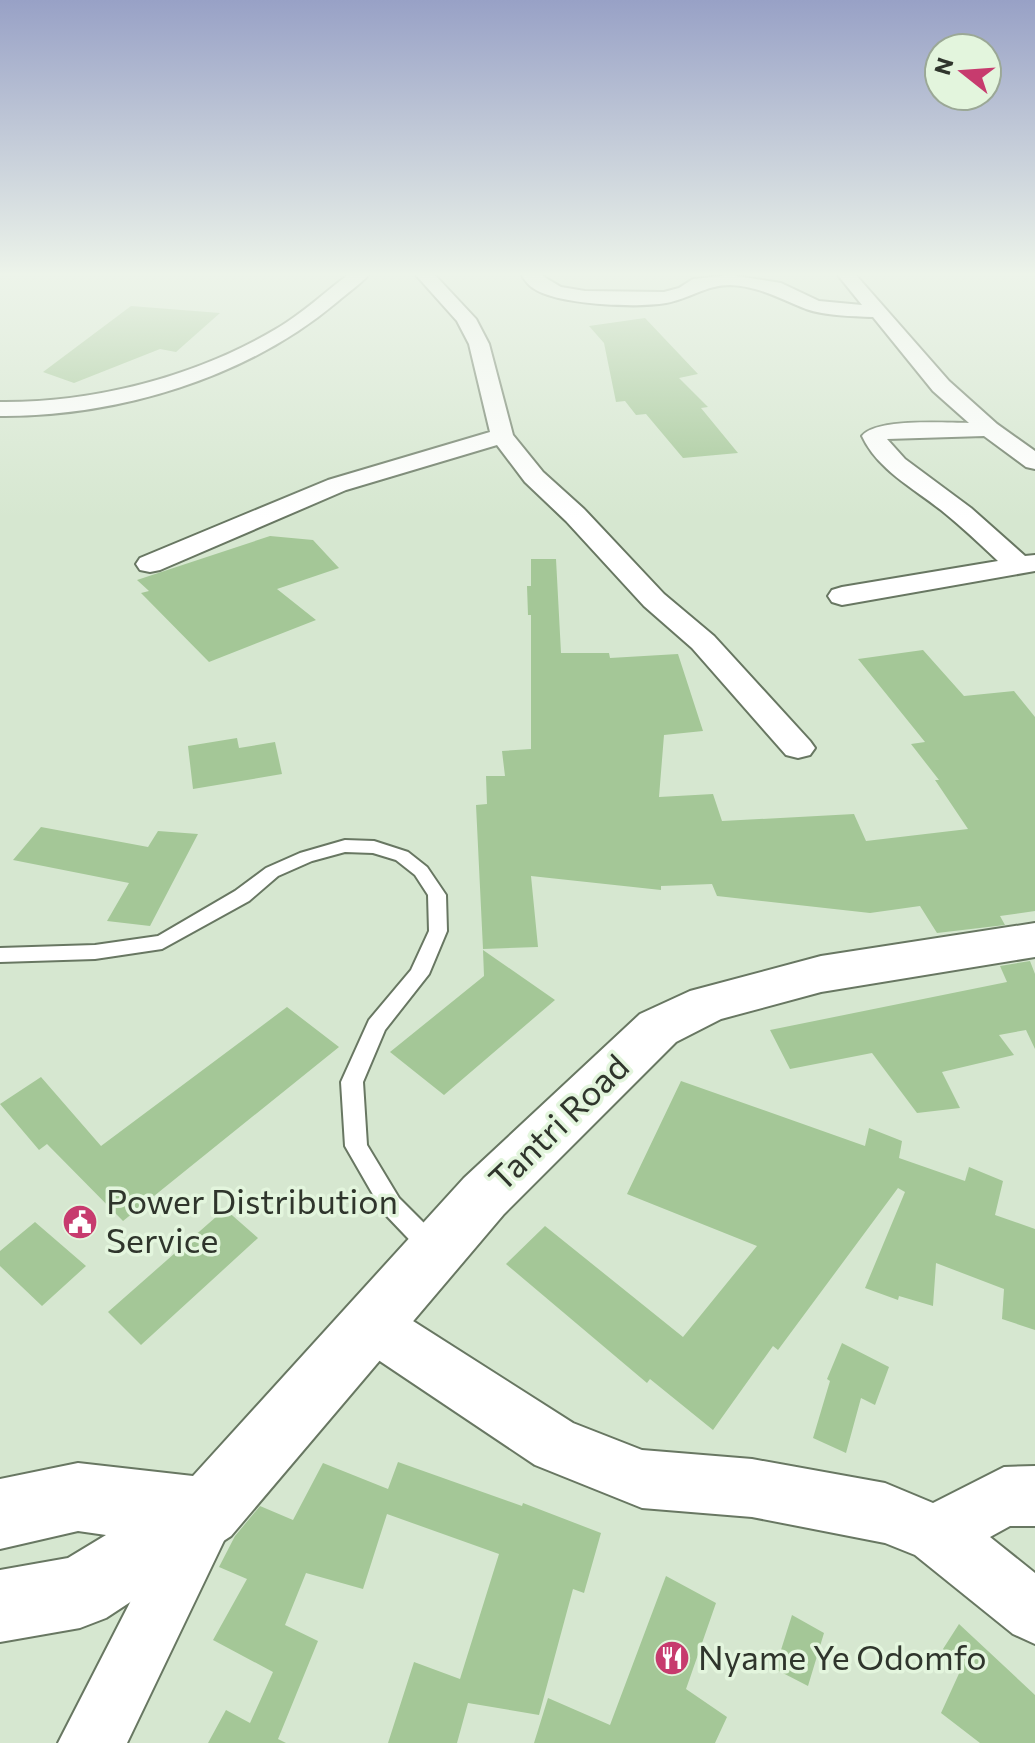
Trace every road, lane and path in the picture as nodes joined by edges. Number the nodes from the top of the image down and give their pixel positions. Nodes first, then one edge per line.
1 (235, 355) edge
2 (482, 355) edge
3 (915, 355) edge
4 (0, 409) edge
5 (989, 429) junction
6 (502, 436) junction
7 (1035, 462) edge
8 (150, 564) dead end
9 (1027, 564) edge
10 (842, 596) dead end
11 (798, 748) dead end
12 (1035, 940) edge
13 (0, 955) edge
14 (436, 1251) junction
15 (372, 1325) junction
16 (1035, 1496) edge
17 (207, 1512) junction
18 (0, 1514) edge
19 (936, 1534) junction
20 (0, 1606) edge
21 (1035, 1612) edge
22 (92, 1743) edge

1 - 4 street
2 - 6 street
3 - 5 street
5 - 7 street
5 - 9 street
6 - 8 street
6 - 11 street
9 - 10 street
12 - 14 street, Tantri Road
13 - 14 lane
14 - 15 street, Tantri Road
15 - 17 street, Tantri Road
15 - 19 street
16 - 19 street
17 - 18 street
17 - 20 street, Tantri Road
17 - 22 street
19 - 21 street

